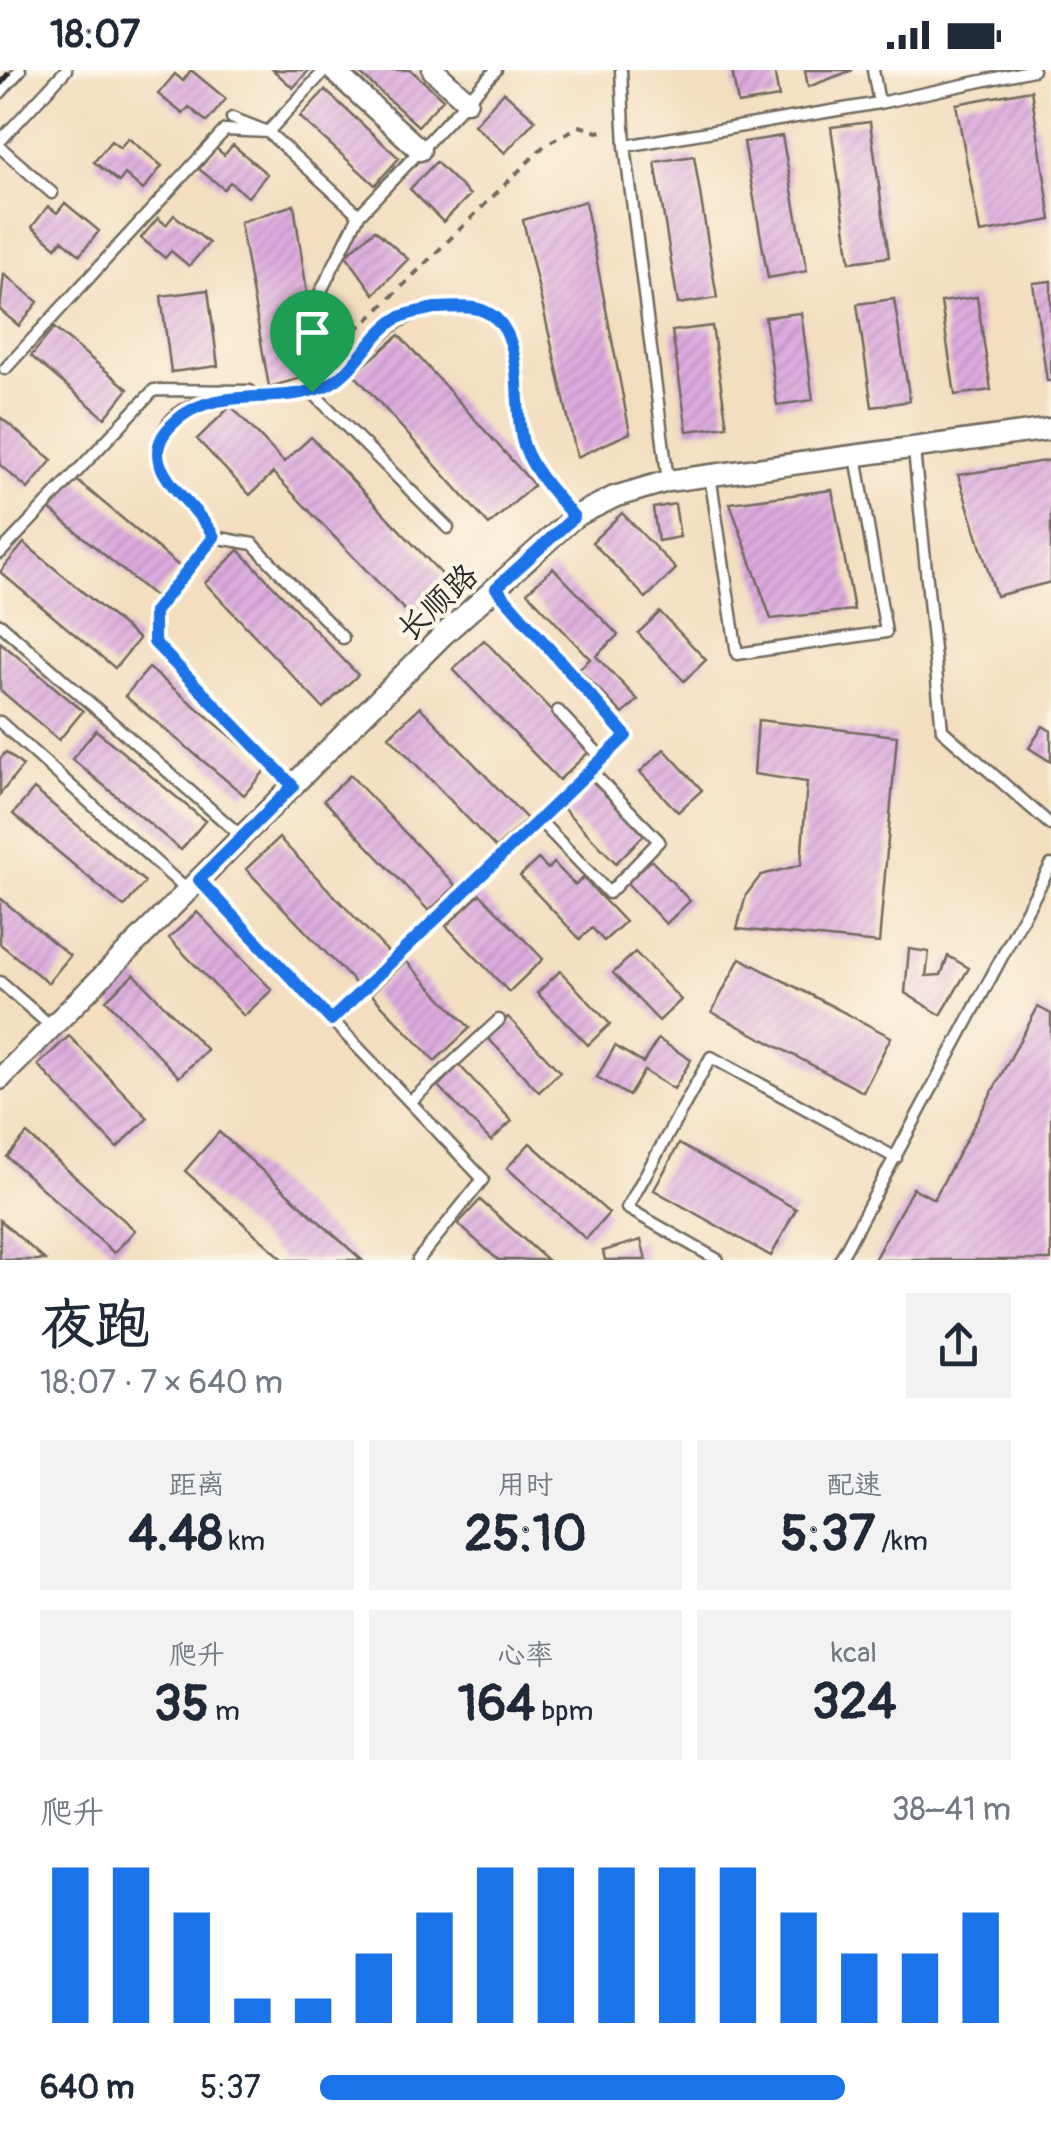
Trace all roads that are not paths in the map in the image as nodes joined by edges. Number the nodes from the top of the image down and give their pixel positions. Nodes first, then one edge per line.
1 (20, 70) edge
2 (66, 70) edge
3 (324, 70) edge
4 (333, 70) edge
5 (433, 70) edge
6 (496, 70) edge
7 (622, 70) edge
8 (872, 70) edge
9 (1033, 70) edge
10 (0, 93) edge
11 (467, 101) junction
12 (879, 102) junction
13 (232, 118) dead end
14 (268, 132) junction
15 (0, 144) edge
16 (625, 146) junction
17 (420, 150) junction
18 (52, 193) dead end
19 (359, 215) junction
20 (5, 369) dead end
21 (312, 392) junction
22 (1051, 429) edge
23 (914, 450) junction
24 (856, 456) junction
25 (710, 475) junction
26 (668, 481) junction
27 (574, 517) junction
28 (448, 528) dead end
29 (214, 537) junction
30 (0, 554) edge
31 (496, 588) junction
32 (0, 624) edge
33 (342, 638) dead end
34 (558, 710) dead end
35 (0, 722) edge
36 (602, 758) junction
37 (590, 770) junction
38 (293, 786) junction
39 (540, 820) junction
40 (1051, 826) edge
41 (242, 837) junction
42 (1051, 866) edge
43 (193, 885) junction
44 (0, 982) edge
45 (331, 1020) junction
46 (499, 1020) dead end
47 (52, 1027) junction
48 (0, 1079) edge
49 (410, 1102) junction
50 (896, 1158) junction
51 (418, 1260) edge
52 (718, 1260) edge
53 (840, 1260) edge

1 - 10 lane
2 - 15 lane
3 - 14 lane
4 - 17 street
5 - 11 street
6 - 11 lane
7 - 16 lane
8 - 12 lane
9 - 12 lane
11 - 17 lane
12 - 16 lane
13 - 14 lane
14 - 19 lane
14 - 20 lane
15 - 18 lane
16 - 26 lane
17 - 19 lane
19 - 21 lane
21 - 27 lane
21 - 28 lane
21 - 29 lane
21 - 30 lane
22 - 23 street, 长顺路
23 - 24 street, 长顺路
23 - 40 lane
24 - 25 street, 长顺路
24 - 25 lane
25 - 26 street, 长顺路
26 - 27 street, 长顺路
27 - 31 street, 长顺路
29 - 33 lane
29 - 38 lane
31 - 36 lane
31 - 38 street, 长顺路
32 - 41 lane
34 - 36 lane
35 - 43 lane
36 - 37 lane
37 - 39 lane
37 - 39 lane
38 - 41 street, 长顺路
39 - 45 lane
41 - 43 street, 长顺路
42 - 50 lane
43 - 45 lane
43 - 47 street, 长顺路
44 - 47 lane
45 - 49 lane
46 - 49 lane
47 - 48 street, 长顺路
49 - 51 lane
50 - 52 lane
50 - 53 lane

